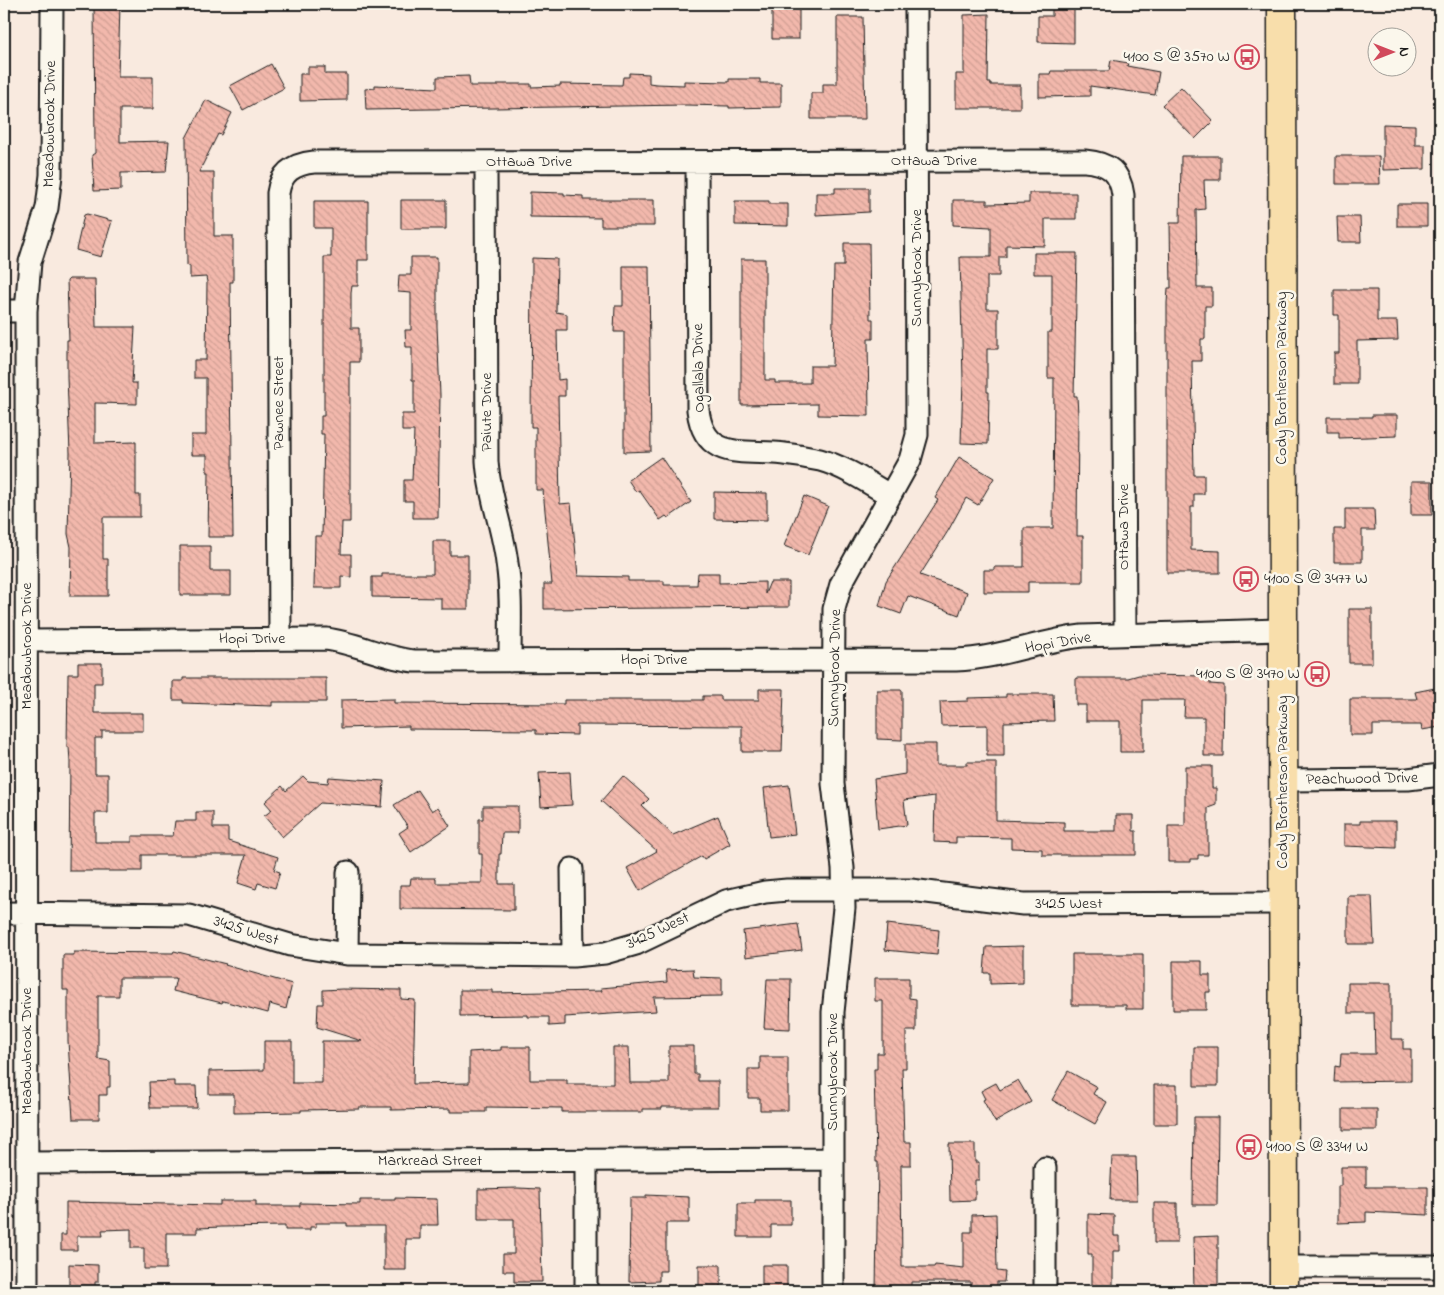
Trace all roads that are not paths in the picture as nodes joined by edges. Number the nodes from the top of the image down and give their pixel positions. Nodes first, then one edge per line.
1 (52, 4) edge
2 (916, 4) edge
3 (1282, 4) edge
4 (486, 162) junction
5 (697, 162) junction
6 (916, 162) junction
7 (289, 170) joint
8 (4, 311) edge
9 (26, 311) junction
10 (889, 495) junction
11 (1282, 630) junction
12 (1125, 634) junction
13 (280, 639) junction
14 (26, 641) junction
15 (510, 660) junction
16 (833, 660) junction
17 (1440, 775) edge
18 (1284, 780) junction
19 (572, 869) dead end
20 (348, 872) dead end
21 (844, 889) junction
22 (1284, 903) junction
23 (4, 913) edge
24 (27, 913) junction
25 (347, 954) junction
26 (574, 956) junction
27 (833, 1159) junction
28 (586, 1160) junction
29 (27, 1163) junction
30 (1045, 1168) dead end
31 (1440, 1267) edge
32 (1284, 1279) edge
33 (27, 1291) edge
34 (586, 1291) edge
35 (833, 1291) edge
36 (1046, 1291) edge

1 - 9 street, Meadowbrook Drive
2 - 6 street, Sunnybrook Drive
3 - 11 main road, Cody Brotherson Parkway
4 - 5 street, Ottawa Drive
4 - 7 street, Ottawa Drive
4 - 15 street, Paiute Drive
5 - 6 street, Ottawa Drive
5 - 10 street, Ogallala Drive
6 - 10 street, Sunnybrook Drive
6 - 12 street, Ottawa Drive
7 - 13 street, Pawnee Street
8 - 9 street
9 - 14 street, Meadowbrook Drive
10 - 16 street, Sunnybrook Drive
11 - 12 street, Hopi Drive
11 - 18 main road, Cody Brotherson Parkway
12 - 16 street, Hopi Drive
13 - 14 street, Hopi Drive
13 - 15 street, Hopi Drive
14 - 24 street, Meadowbrook Drive
15 - 16 street, Hopi Drive
16 - 21 street, Sunnybrook Drive
17 - 18 street, Peachwood Drive
18 - 22 main road, Cody Brotherson Parkway
19 - 26 street
20 - 25 street
21 - 22 street, 3425 West
21 - 26 street, 3425 West
21 - 27 street, Sunnybrook Drive
22 - 32 main road, Cody Brotherson Parkway
23 - 24 street, 3425 West
24 - 25 street, 3425 West
24 - 29 street, Meadowbrook Drive
25 - 26 street, 3425 West
27 - 28 street, Markread Street
27 - 35 street, Sunnybrook Drive
28 - 29 street, Markread Street
28 - 34 street
29 - 33 street, Meadowbrook Drive
30 - 36 street
31 - 32 street

